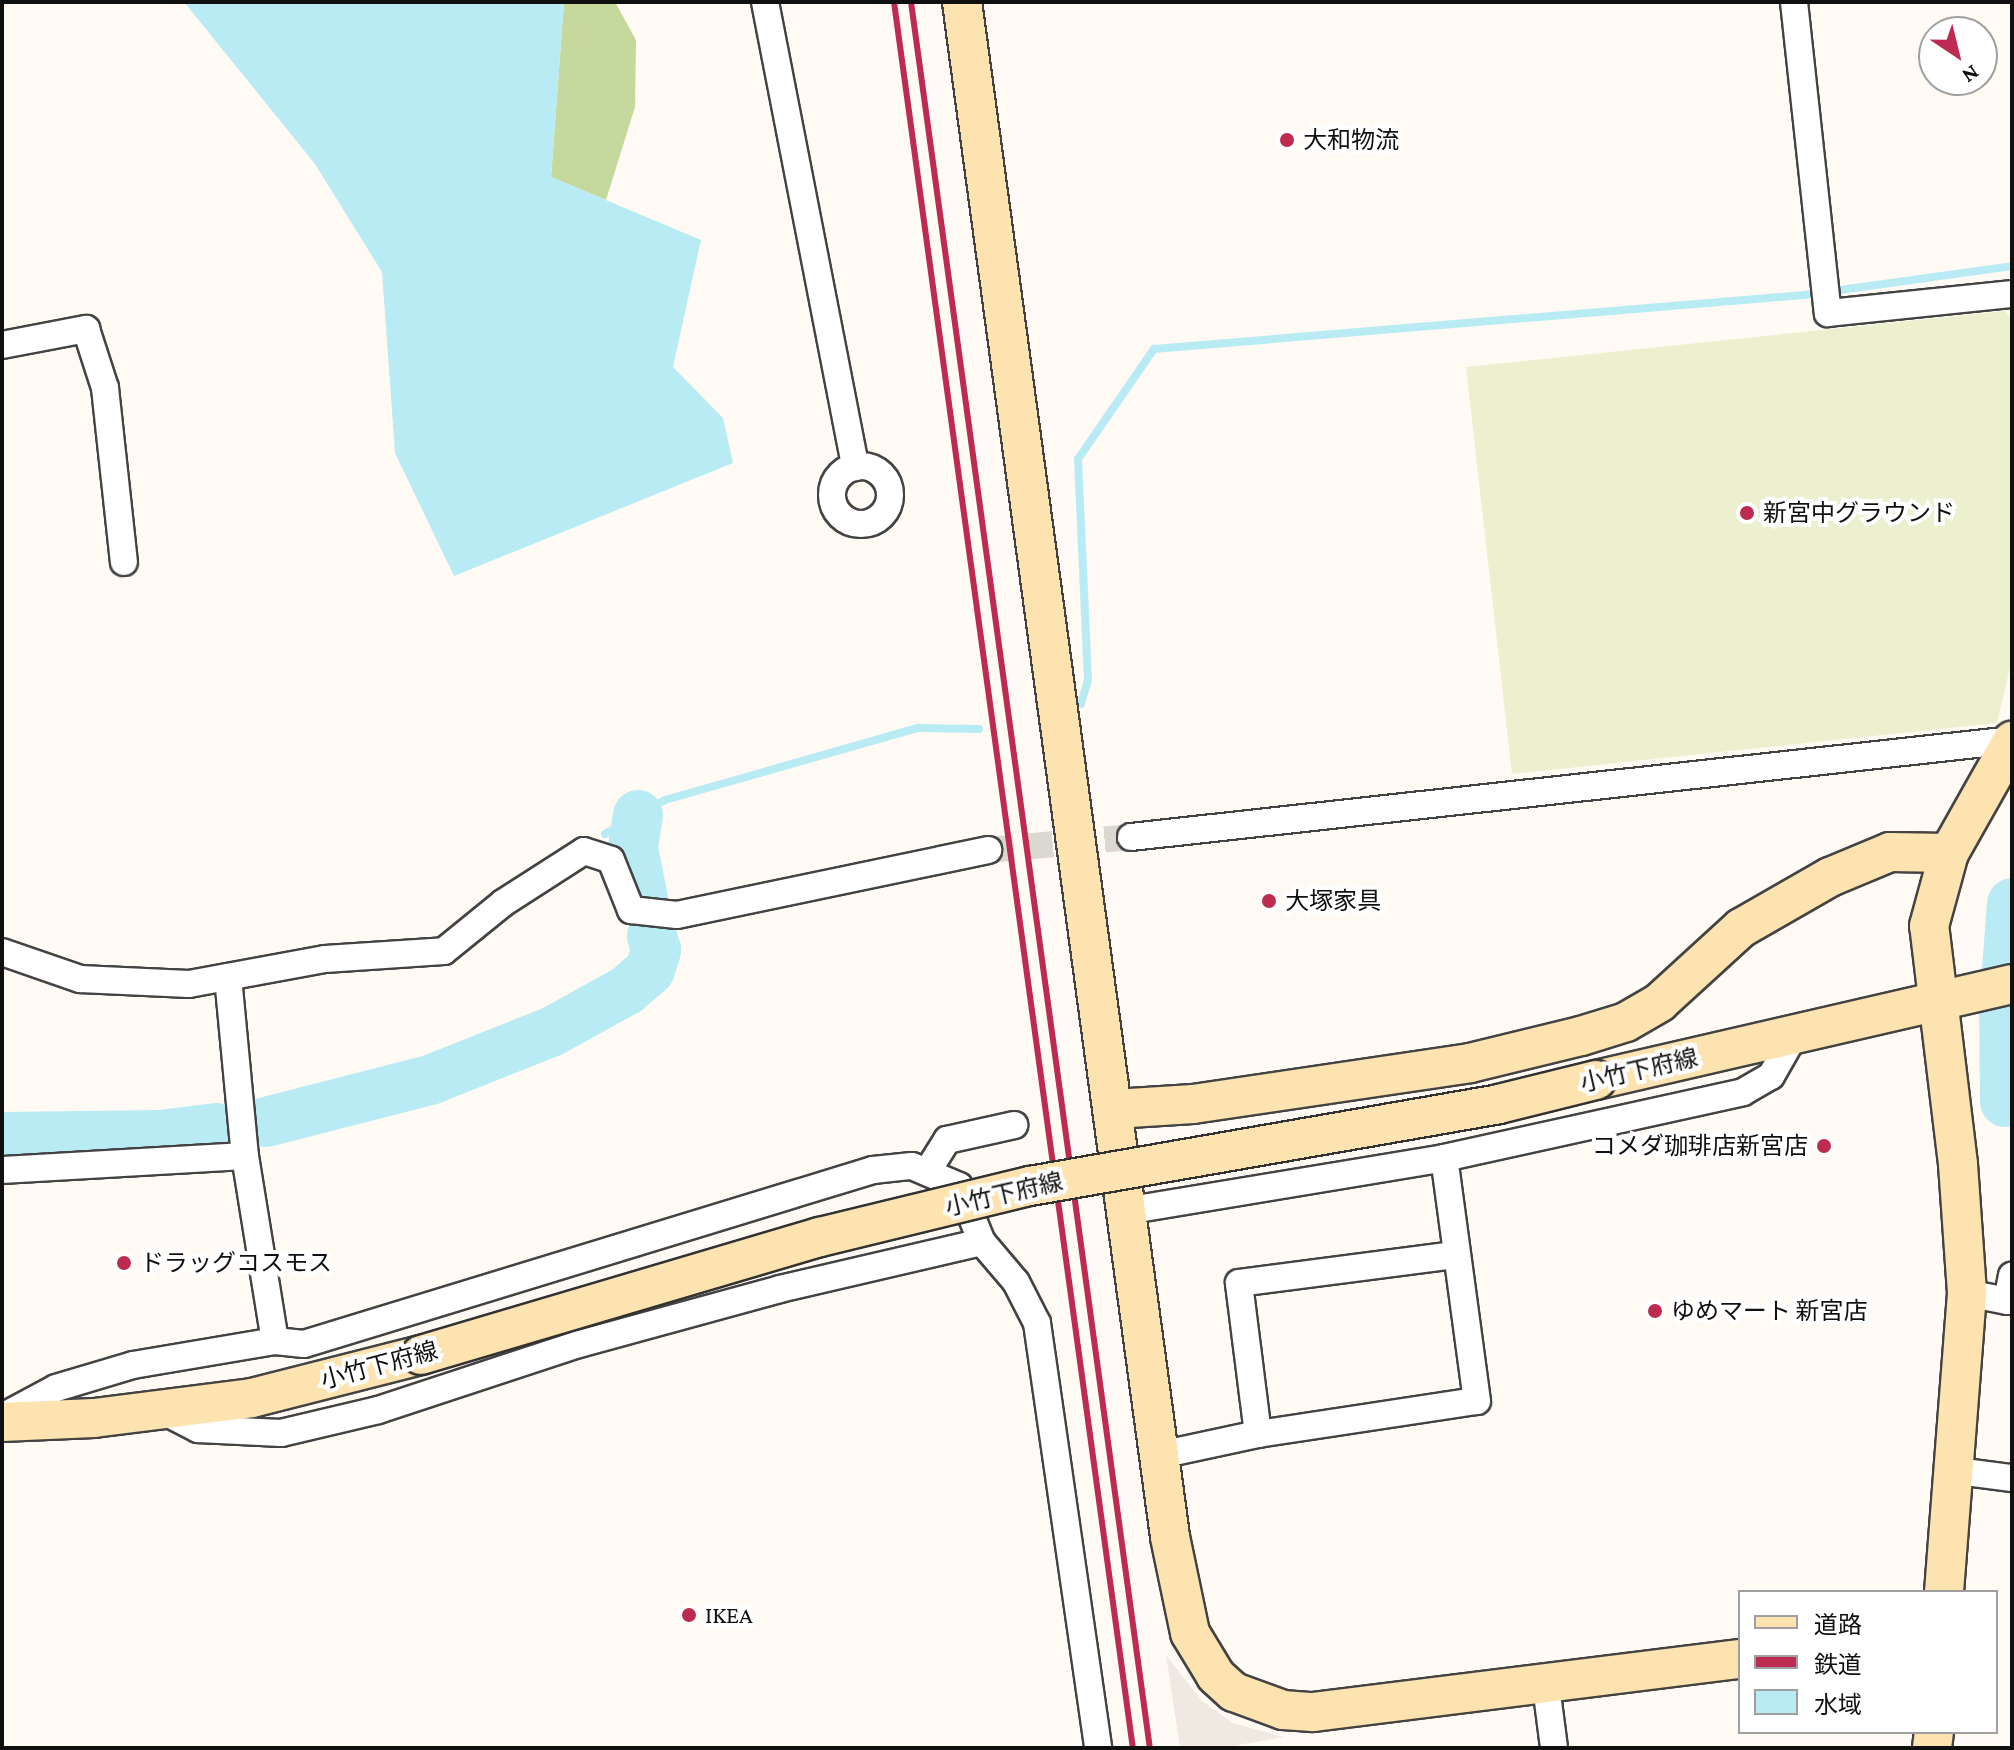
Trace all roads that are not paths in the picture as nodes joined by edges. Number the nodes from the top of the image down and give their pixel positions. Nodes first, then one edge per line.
1 (765, 2) edge
2 (962, 2) edge
3 (1794, 2) edge
4 (2012, 294) edge
5 (2, 345) edge
6 (855, 467) dead end
7 (124, 562) dead end
8 (2012, 740) edge
9 (1131, 837) tunnel mouth
10 (988, 850) tunnel mouth
11 (1949, 853) junction
12 (2, 952) edge
13 (228, 977) junction
14 (2012, 984) edge
15 (1936, 1000) junction
16 (1795, 1034) junction
17 (1114, 1109) junction
18 (1014, 1125) dead end
19 (245, 1156) junction
20 (1444, 1158) junction
21 (2, 1170) edge
22 (927, 1172) junction
23 (1125, 1211) junction
24 (982, 1242) junction
25 (1455, 1255) junction
26 (2012, 1275) edge
27 (1967, 1293) junction
28 (275, 1341) junction
29 (161, 1410) junction
30 (2, 1419) edge
31 (1258, 1434) junction
32 (1160, 1455) junction
33 (1950, 1470) junction
34 (2012, 1478) edge
35 (1944, 1590) edge
36 (1738, 1659) edge
37 (1546, 1686) junction
38 (1098, 1748) edge
39 (1554, 1748) edge

1 - 6 street
2 - 17 street
3 - 4 street
5 - 7 street
8 - 9 street
8 - 11 street
10 - 13 street
11 - 15 street
11 - 17 street
12 - 13 street
13 - 19 street
14 - 15 street, 小竹下府線
15 - 16 street, 小竹下府線
15 - 27 street
16 - 20 street
16 - 29 street, 小竹下府線, bridge
17 - 23 street
18 - 22 street
19 - 21 street
19 - 28 street
20 - 23 street
20 - 25 street
22 - 24 street
22 - 28 street
23 - 32 street
24 - 29 street
24 - 38 street
25 - 31 street
25 - 31 street
26 - 27 street
27 - 33 street
28 - 30 street
29 - 30 street, 小竹下府線
31 - 32 street
32 - 37 street
33 - 34 street
33 - 35 street
36 - 37 street
37 - 39 street

